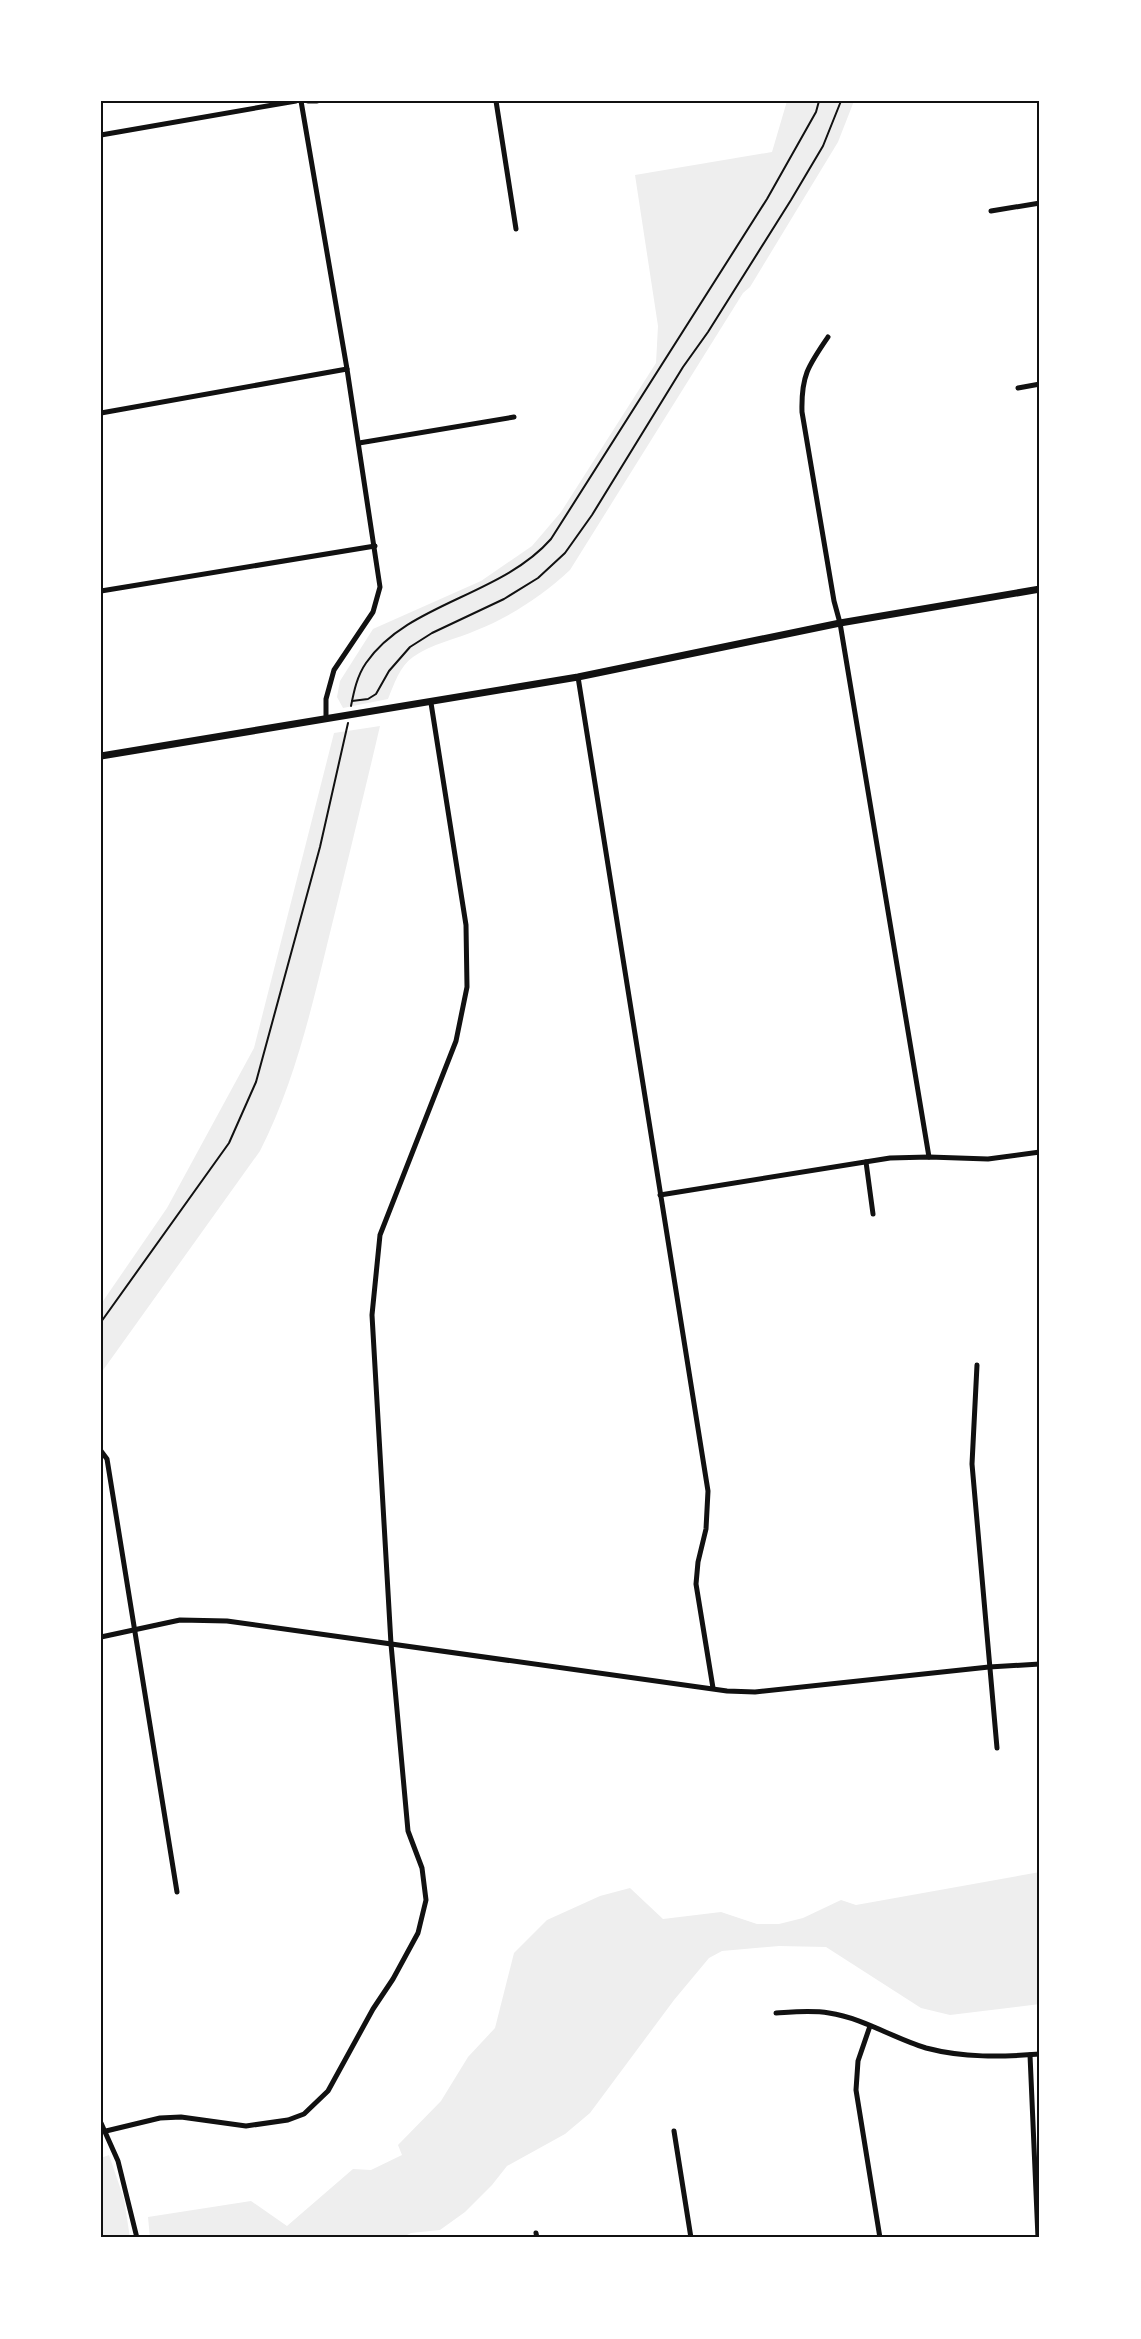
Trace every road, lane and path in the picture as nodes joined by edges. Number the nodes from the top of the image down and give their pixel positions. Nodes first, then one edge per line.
1 (296, 101) edge
2 (301, 101) edge
3 (308, 101) edge
4 (317, 101) edge
5 (496, 101) edge
6 (819, 101) edge
7 (841, 101) edge
8 (101, 135) edge
9 (1040, 204) edge
10 (991, 211) dead end
11 (516, 229) dead end
12 (828, 337) dead end
13 (347, 369) junction
14 (1040, 384) edge
15 (1018, 388) dead end
16 (101, 413) edge
17 (514, 417) dead end
18 (359, 442) junction
19 (375, 546) junction
20 (1040, 589) edge
21 (101, 591) edge
22 (840, 623) junction
23 (578, 677) junction
24 (431, 703) junction
25 (326, 719) junction
26 (348, 724) dead end
27 (101, 756) edge
28 (1040, 1152) edge
29 (929, 1157) junction
30 (866, 1162) junction
31 (660, 1195) junction
32 (873, 1214) dead end
33 (101, 1322) edge
34 (977, 1366) dead end
35 (101, 1451) edge
36 (134, 1631) junction
37 (101, 1637) edge
38 (391, 1644) junction
39 (1040, 1664) edge
40 (989, 1667) junction
41 (713, 1688) junction
42 (996, 1748) dead end
43 (177, 1892) dead end
44 (776, 2013) dead end
45 (870, 2026) junction
46 (1040, 2054) edge
47 (1030, 2055) junction
48 (101, 2123) edge
49 (106, 2131) junction
50 (674, 2131) dead end
51 (1039, 2218) edge
52 (137, 2238) edge
53 (691, 2238) edge
54 (880, 2238) edge
55 (1038, 2238) edge

1 - 8 street
2 - 13 street
3 - 4 street
5 - 11 street
6 - 7 path
9 - 10 street
12 - 22 street
13 - 16 street
13 - 18 street
14 - 15 street
17 - 18 street
18 - 19 street
19 - 21 street
19 - 25 street
20 - 22 street
22 - 23 street
22 - 29 street
23 - 24 street
23 - 31 street
24 - 25 street
24 - 38 street
25 - 27 street
26 - 33 path
28 - 29 street
29 - 30 street
30 - 31 street
30 - 32 street
31 - 41 street
34 - 40 street
35 - 36 street
36 - 37 street
36 - 38 street
36 - 43 street
38 - 41 street
38 - 49 street
39 - 40 street
40 - 41 street
40 - 42 street
44 - 45 street
45 - 47 street
45 - 54 street
46 - 47 street
47 - 51 street
48 - 49 street
49 - 52 street
50 - 53 street
51 - 55 street

